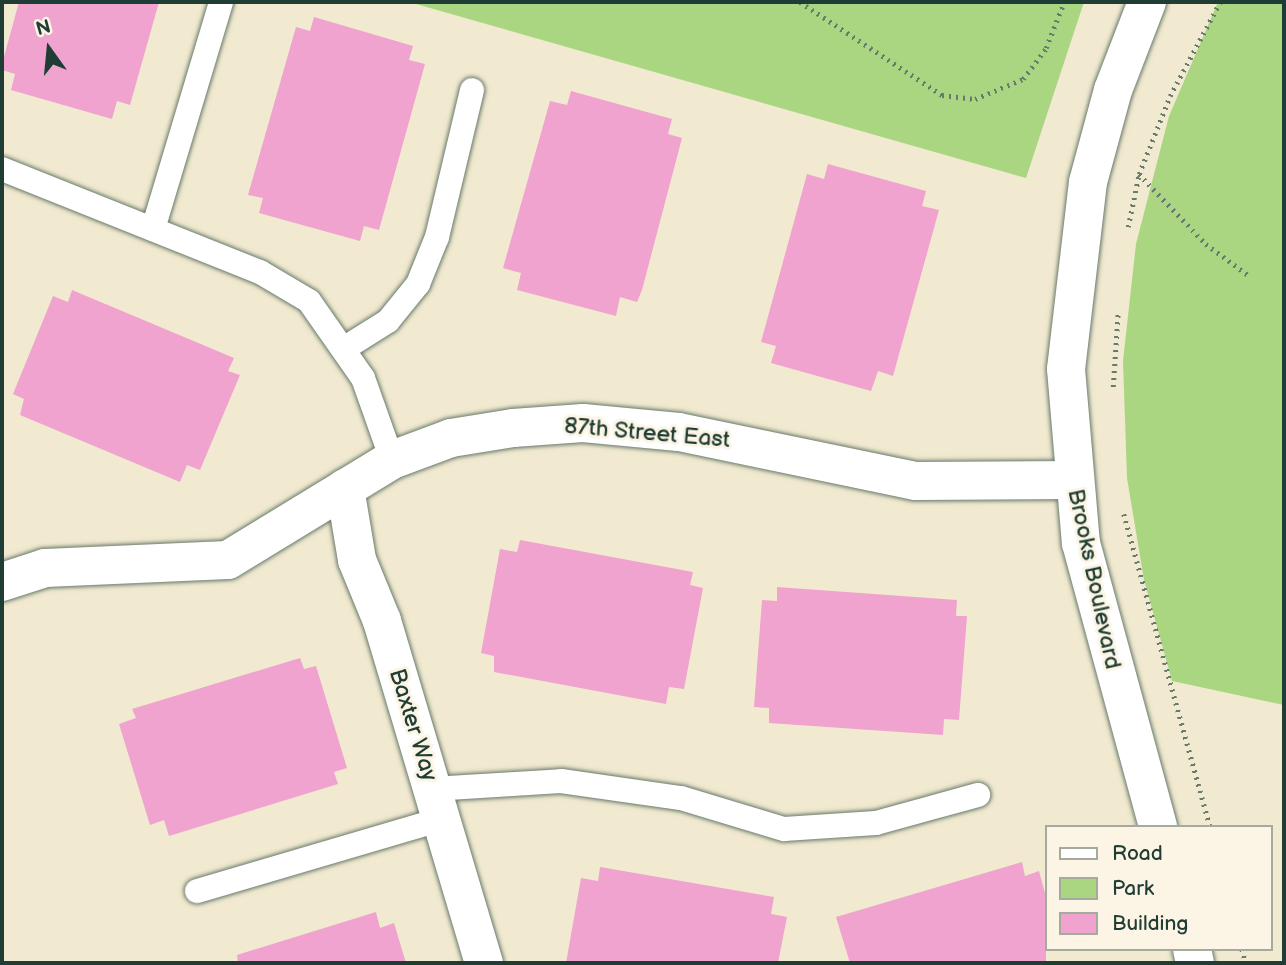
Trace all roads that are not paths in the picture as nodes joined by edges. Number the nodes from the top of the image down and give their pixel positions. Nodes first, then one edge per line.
1 (221, 2) edge
2 (1147, 2) edge
3 (472, 90) dead end
4 (2, 169) edge
5 (153, 229) junction
6 (345, 348) junction
7 (392, 460) junction
8 (1072, 481) junction
9 (345, 488) junction
10 (2, 582) edge
11 (978, 795) dead end
12 (437, 804) junction
13 (1157, 825) edge
14 (197, 891) dead end
15 (484, 963) edge

1 - 5 lane
2 - 8 street, Brooks Boulevard
3 - 6 lane
4 - 5 lane
5 - 6 lane
6 - 7 lane
7 - 8 street, 87th Street East
7 - 9 street, 87th Street East
8 - 13 street, Brooks Boulevard
9 - 10 street, 87th Street East
9 - 12 street, Baxter Way
11 - 12 lane
12 - 14 lane
12 - 15 street, Baxter Way

